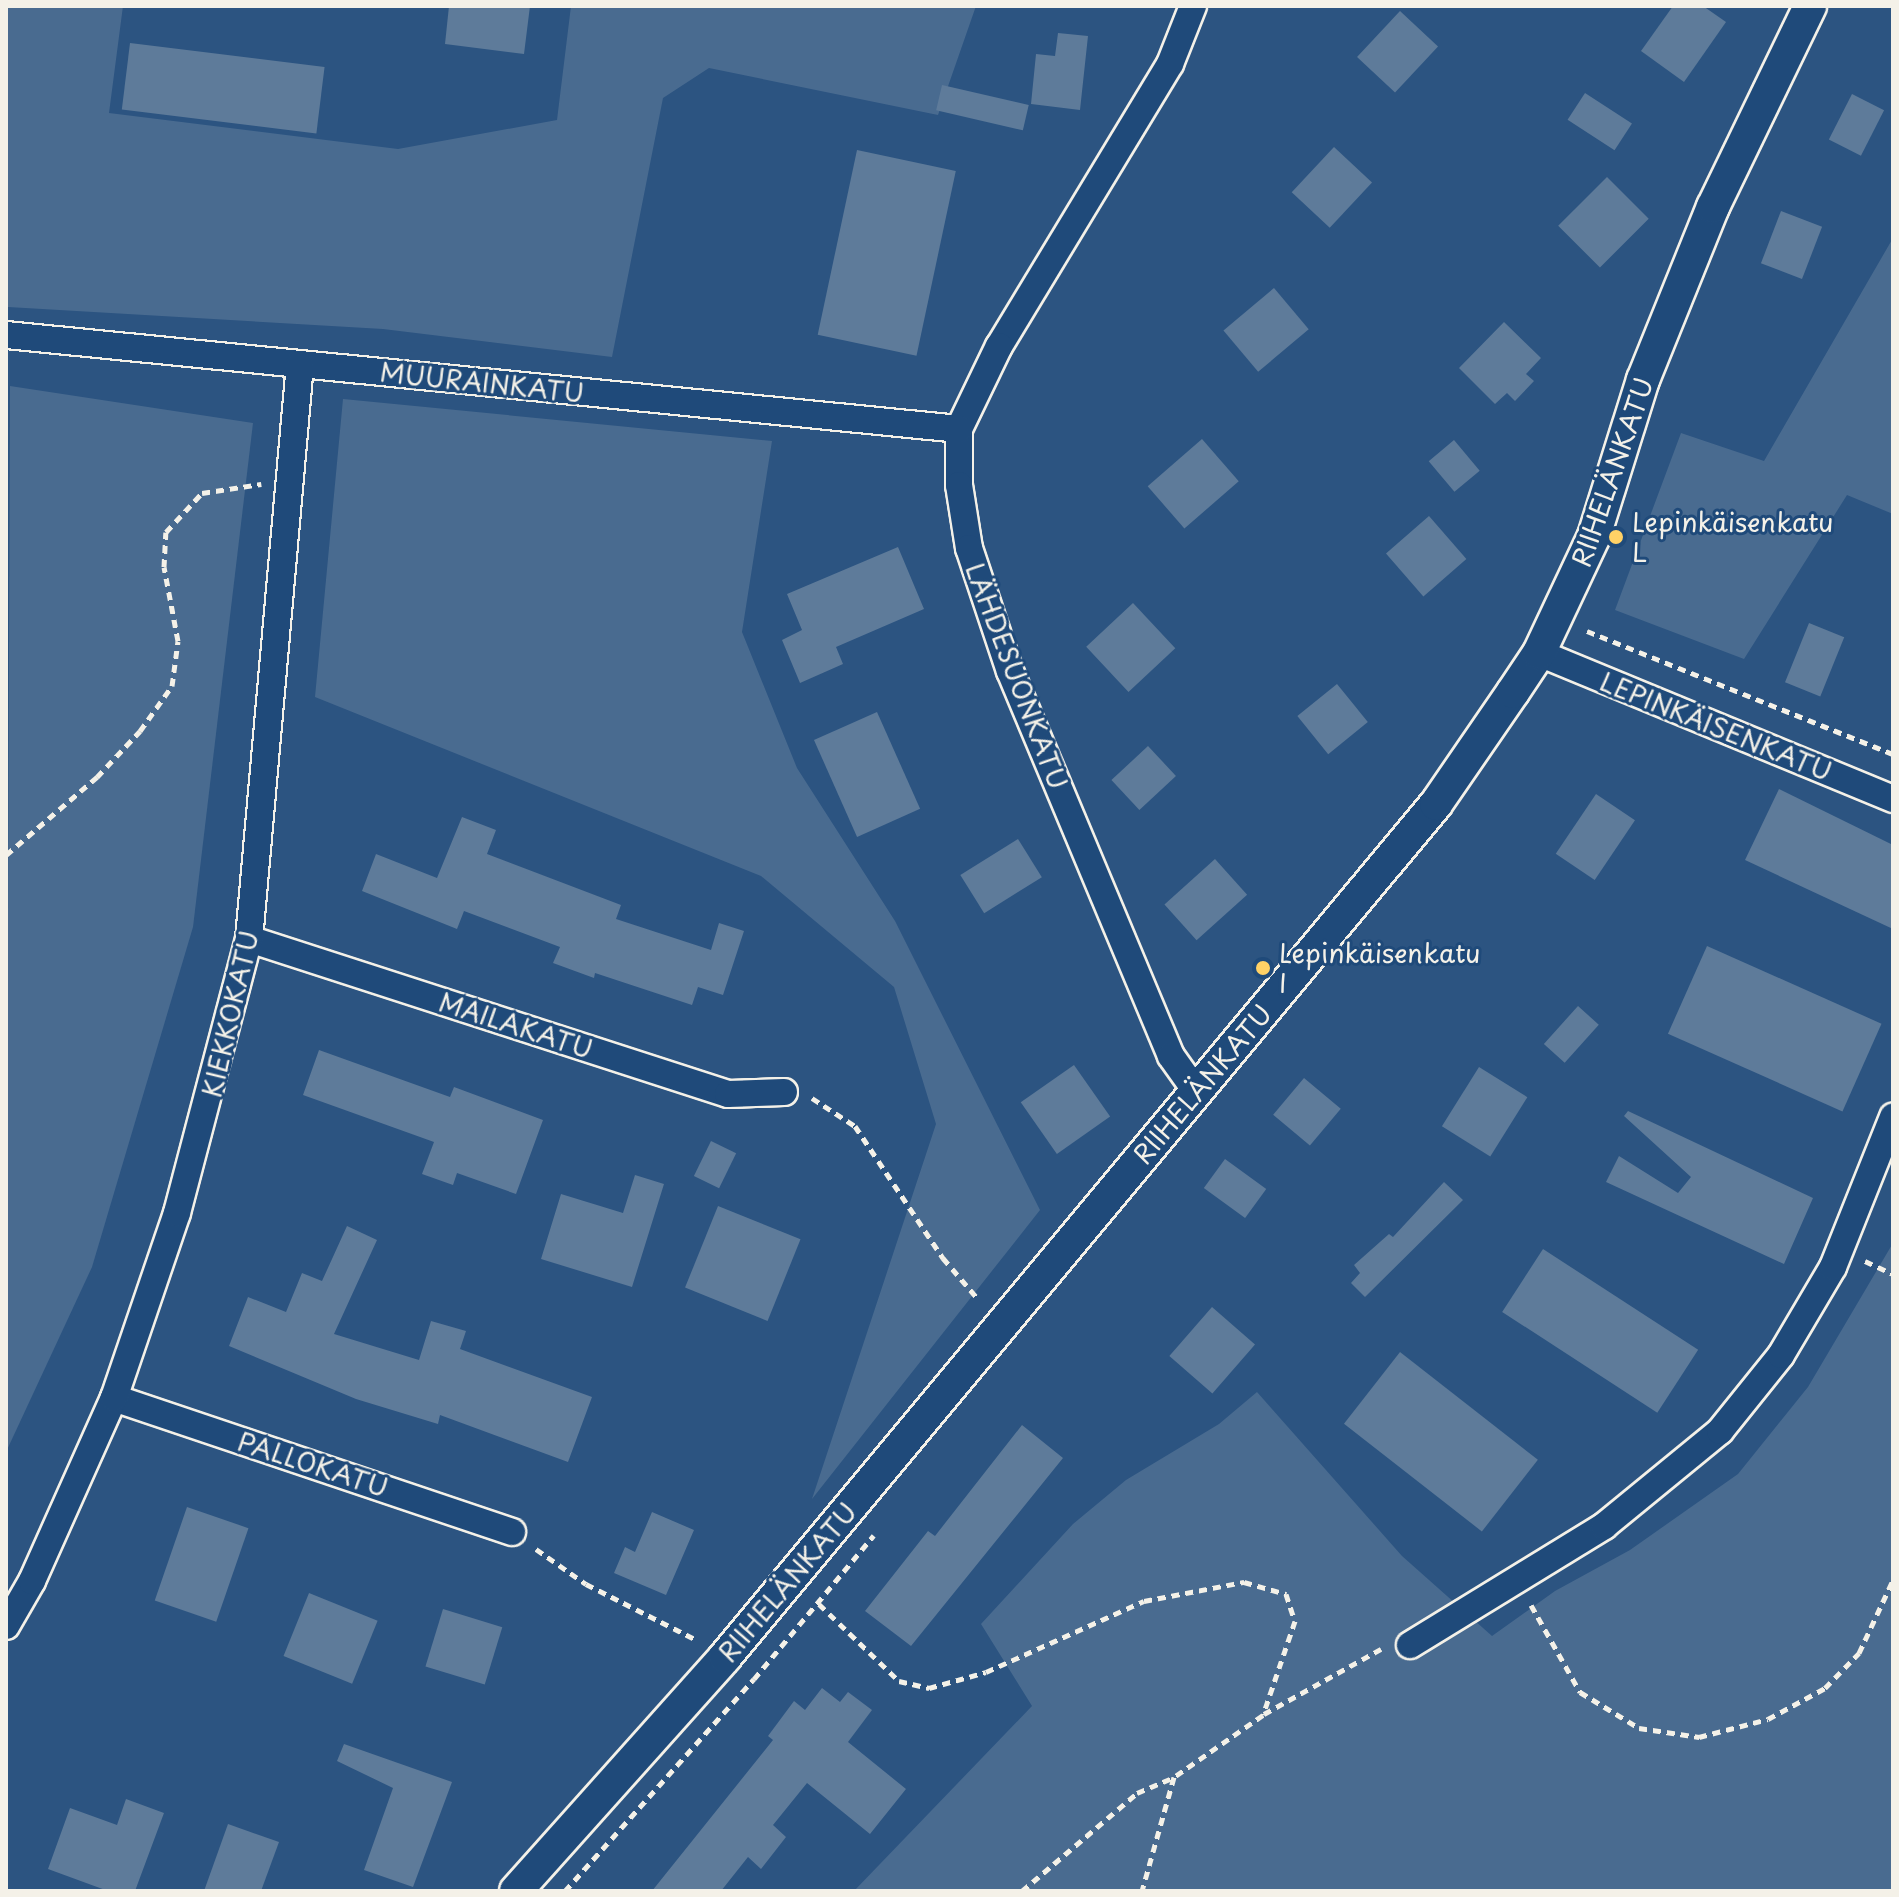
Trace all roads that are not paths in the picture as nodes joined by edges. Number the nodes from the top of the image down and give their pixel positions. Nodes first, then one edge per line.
1 (1193, 6) edge
2 (1810, 6) edge
3 (6, 335) edge
4 (300, 364) junction
5 (959, 429) junction
6 (1539, 653) junction
7 (1893, 799) edge
8 (249, 939) junction
9 (1196, 1091) junction
10 (784, 1092) road end
11 (1893, 1117) edge
12 (114, 1398) junction
13 (512, 1532) road end
14 (6, 1626) edge
15 (1410, 1645) dead end
16 (516, 1891) edge

1 - 5 street, LÄHDESUONKATU
2 - 6 street, RIIHELÄNKATU
3 - 4 street, MUURAINKATU
4 - 5 street, MUURAINKATU
4 - 8 street, KIEKKOKATU
5 - 9 street, LÄHDESUONKATU
6 - 7 street, LEPINKÄISENKATU
6 - 9 street, RIIHELÄNKATU
8 - 10 street, MAILAKATU
8 - 12 street, KIEKKOKATU
9 - 16 street, RIIHELÄNKATU
11 - 15 street
12 - 13 street, PALLOKATU
12 - 14 street, KIEKKOKATU

